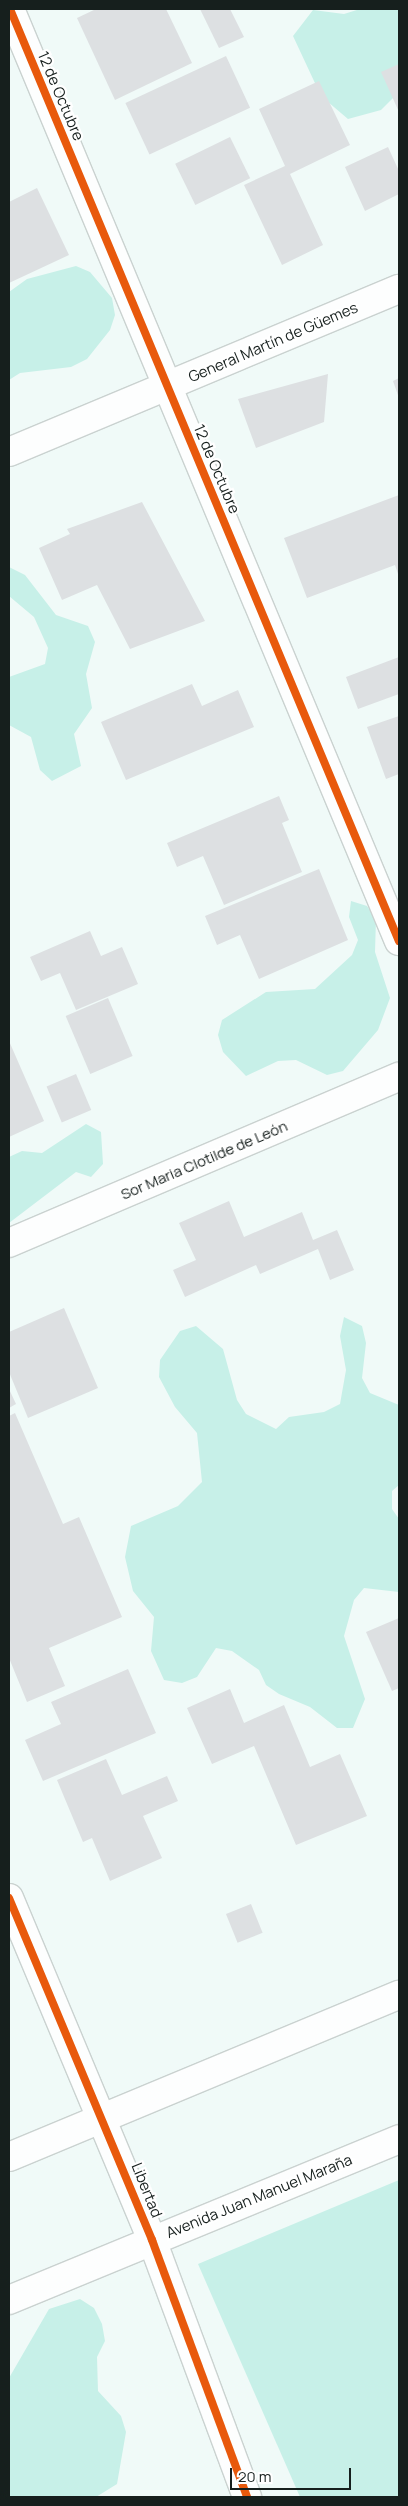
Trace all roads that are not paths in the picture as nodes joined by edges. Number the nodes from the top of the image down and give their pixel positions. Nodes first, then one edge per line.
1 (10, 9) edge
2 (399, 289) edge
3 (168, 386) junction
4 (9, 452) edge
5 (399, 941) edge
6 (399, 1077) edge
7 (9, 1242) edge
8 (9, 1898) edge
9 (399, 1996) edge
10 (102, 2118) junction
11 (399, 2138) edge
12 (9, 2157) edge
13 (152, 2240) junction
14 (9, 2300) edge
15 (247, 2497) edge

1 - 3 street, 12 de Octubre
2 - 3 street, General Martín de Güemes
3 - 4 street, General Martín de Güemes
3 - 5 street, 12 de Octubre
6 - 7 street, Sor Maria Clotilde de León
8 - 10 street, Libertad
9 - 10 street
10 - 12 street
10 - 13 street, Libertad
11 - 13 street, Avenida Juan Manuel Maraña
13 - 14 street, Avenida Juan Manuel Maraña
13 - 15 street, Libertad

